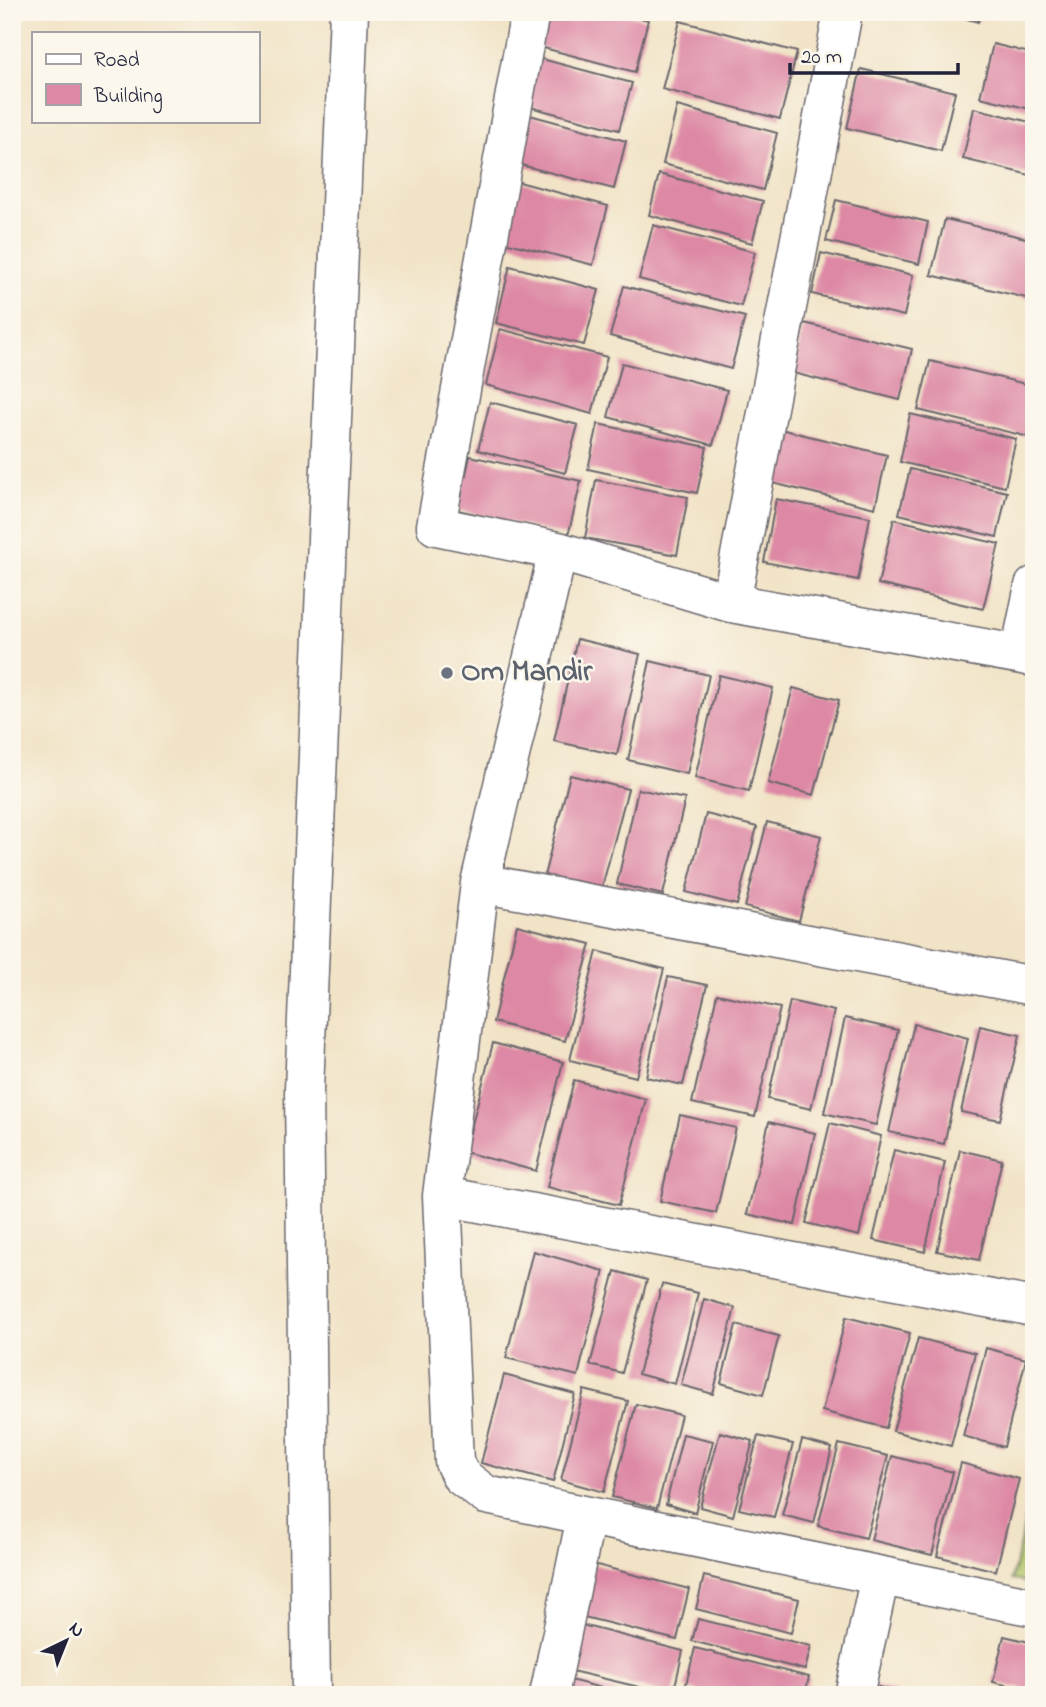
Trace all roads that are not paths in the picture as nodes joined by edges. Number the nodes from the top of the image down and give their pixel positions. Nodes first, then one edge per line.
1 (349, 12) edge
2 (530, 12) edge
3 (843, 12) edge
4 (558, 551) junction
5 (1034, 586) edge
6 (731, 603) junction
7 (1027, 656) edge
8 (480, 883) junction
9 (1034, 986) edge
10 (442, 1196) junction
11 (1034, 1307) edge
12 (586, 1517) junction
13 (880, 1576) junction
14 (1034, 1607) edge
15 (311, 1695) edge
16 (549, 1695) edge
17 (853, 1695) edge

1 - 15 street
2 - 4 street
3 - 6 street
4 - 6 street
4 - 8 street
5 - 7 street
6 - 7 street
8 - 9 street
8 - 10 street
10 - 11 street
10 - 12 street
12 - 13 street
12 - 16 street
13 - 14 street
13 - 17 street

